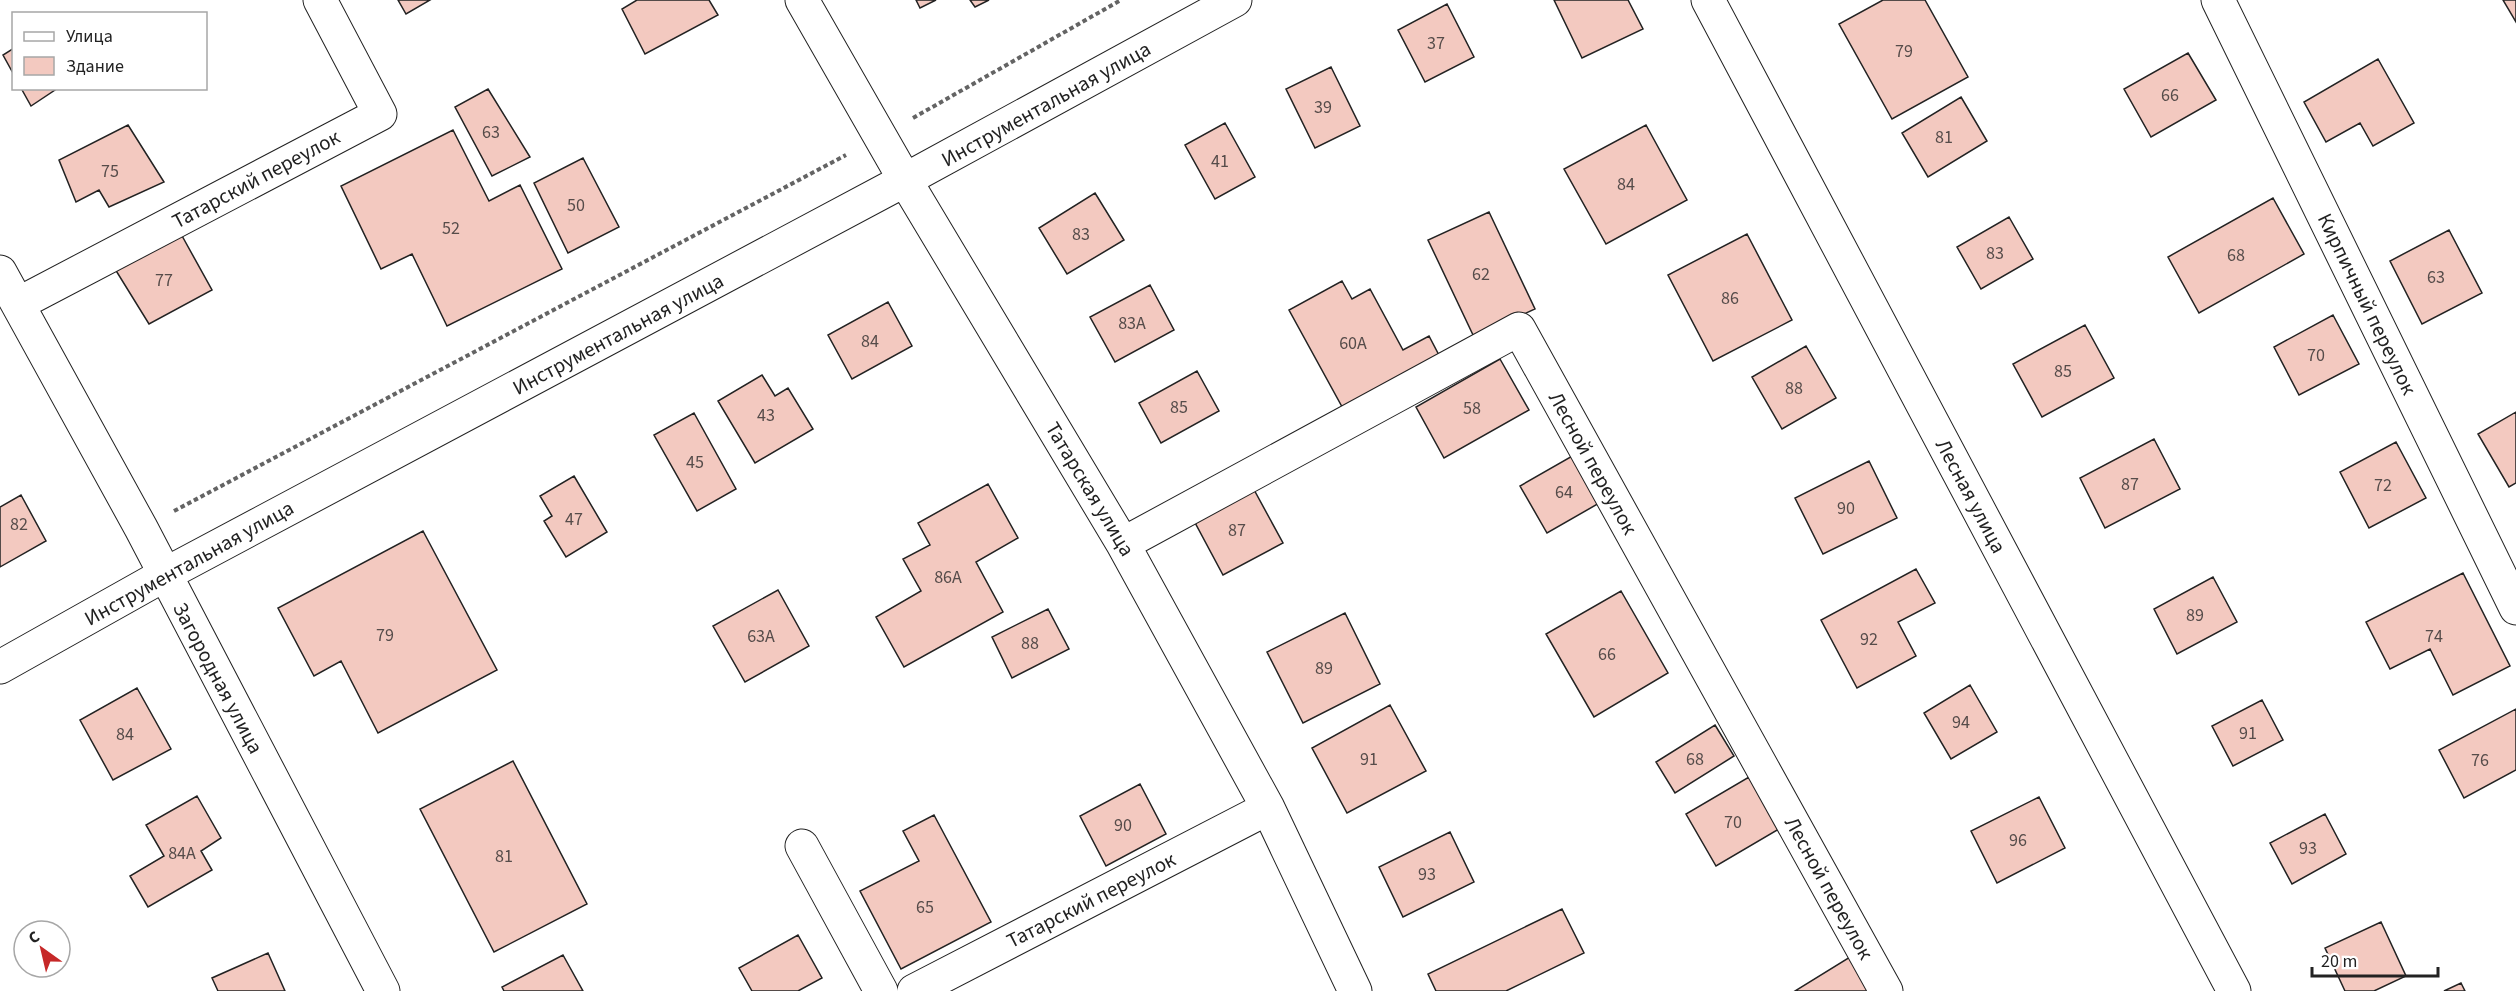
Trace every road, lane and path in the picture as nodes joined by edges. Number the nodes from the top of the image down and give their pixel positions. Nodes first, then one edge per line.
1 (320, 0) edge
2 (802, 0) edge
3 (1121, 0) edge
4 (1235, 0) edge
5 (1708, 0) edge
6 (2218, 0) edge
7 (880, 136) junction
8 (905, 180) junction
9 (0, 272) edge
10 (18, 304) junction
11 (141, 528) junction
12 (1123, 544) junction
13 (164, 575) junction
14 (2516, 608) edge
15 (0, 667) edge
16 (1268, 808) junction
17 (802, 846) dead end
18 (383, 991) edge
19 (881, 991) edge
20 (914, 991) edge
21 (1355, 991) edge
22 (1886, 991) edge
23 (2234, 991) edge

1 - 10 street, Татарский переулок
2 - 7 street, Татарская улица
3 - 7 path
4 - 8 street, Инструментальная улица
5 - 23 street, Лесная улица
6 - 14 street, Кирпичный переулок
7 - 8 street, Татарская улица
7 - 11 path
8 - 12 street, Татарская улица
8 - 13 street, Инструментальная улица
9 - 10 street, Загородная улица
10 - 11 street, Загородная улица
11 - 13 street, Загородная улица
12 - 16 street, Татарская улица
12 - 22 street, Лесной переулок
13 - 15 street, Инструментальная улица
13 - 18 street, Загородная улица
16 - 20 street, Татарский переулок
16 - 21 street, Татарская улица
17 - 19 street

